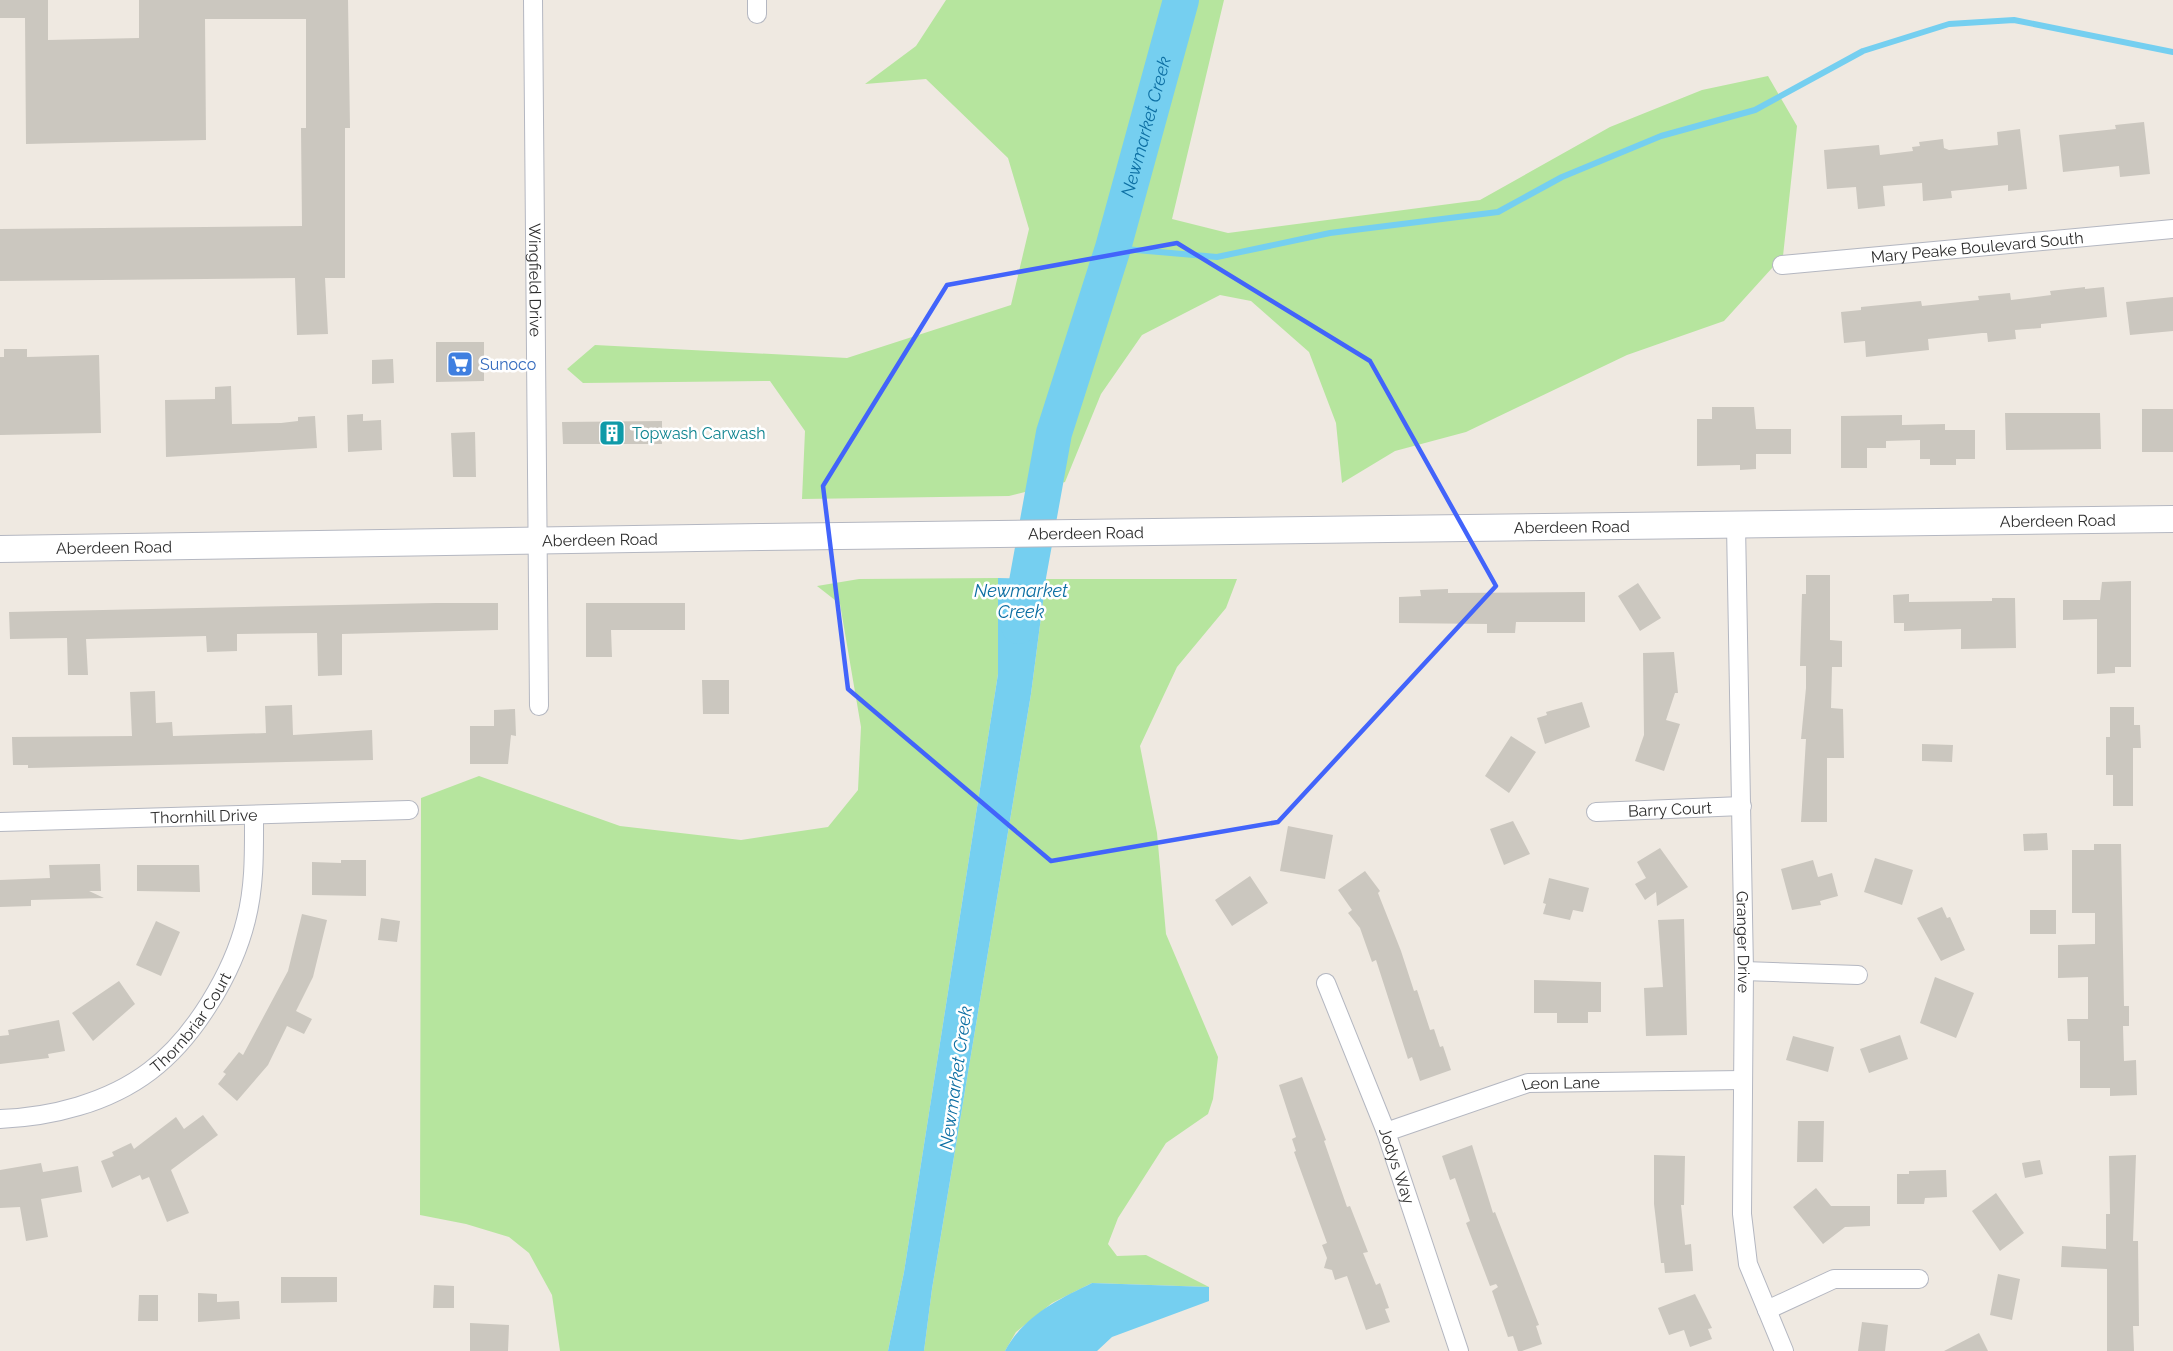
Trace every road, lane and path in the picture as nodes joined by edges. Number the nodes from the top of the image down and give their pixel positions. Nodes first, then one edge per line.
1 (533, 0) edge
2 (2173, 229) edge
3 (1782, 265) dead end
4 (2173, 519) edge
5 (1736, 525) junction
6 (537, 540) junction
7 (0, 549) edge
8 (539, 706) dead end
9 (1742, 806) junction
10 (409, 810) dead end
11 (1596, 812) dead end
12 (254, 815) junction
13 (0, 822) edge
14 (1744, 971) junction
15 (1857, 975) dead end
16 (1326, 983) dead end
17 (1742, 1080) junction
18 (0, 1119) edge
19 (1386, 1132) junction
20 (1919, 1279) dead end
21 (1767, 1310) junction
22 (1459, 1351) edge
23 (1784, 1351) edge

1 - 6 street, Wingfield Drive
2 - 3 street, Mary Peake Boulevard South
4 - 5 main road, Aberdeen Road
5 - 6 main road, Aberdeen Road
5 - 9 street, Granger Drive
6 - 7 main road, Aberdeen Road
6 - 8 street, Wingfield Drive
9 - 11 street, Barry Court
9 - 14 street, Granger Drive
10 - 12 street, Thornhill Drive
12 - 13 street, Thornhill Drive
12 - 18 street, Thornbriar Court
14 - 15 street
14 - 17 street, Granger Drive
16 - 19 street, Jodys Way
17 - 19 street, Leon Lane
17 - 21 street, Granger Drive
19 - 22 street, Jodys Way
20 - 21 street
21 - 23 street, Granger Drive

